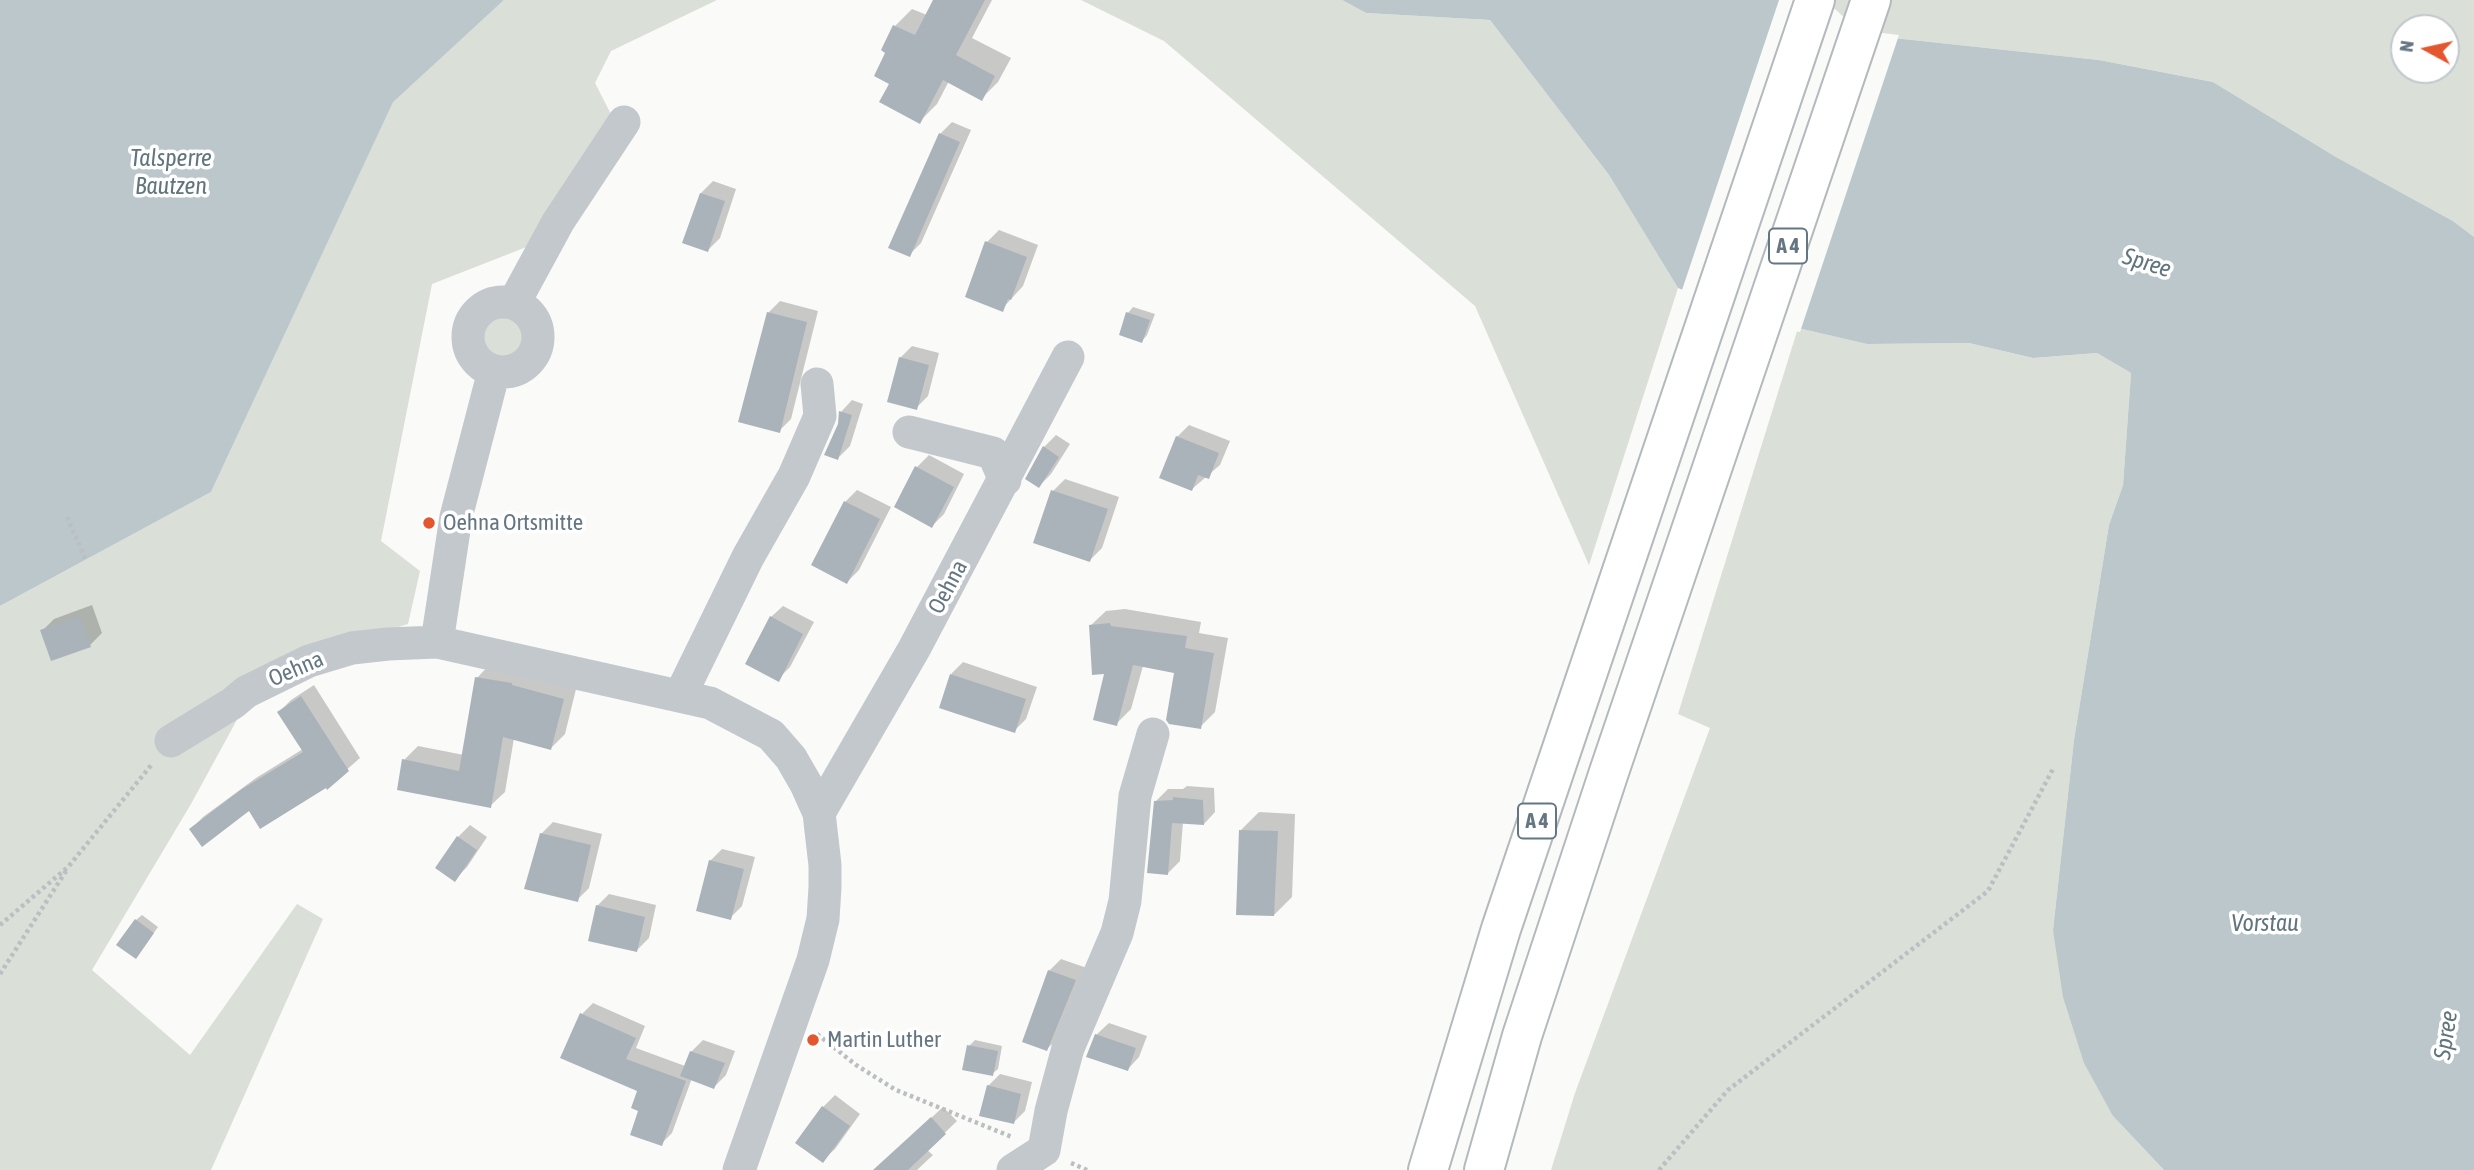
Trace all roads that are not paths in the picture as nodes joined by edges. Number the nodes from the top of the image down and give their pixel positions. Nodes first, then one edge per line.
1 (1815, 0) edge
2 (1871, 0) edge
3 (624, 122) dead end
4 (514, 303) junction
5 (1068, 357) dead end
6 (494, 371) junction
7 (817, 384) dead end
8 (909, 432) dead end
9 (1005, 480) junction
10 (437, 642) junction
11 (680, 696) junction
12 (1153, 734) dead end
13 (171, 741) road end
14 (819, 813) junction
15 (739, 1170) edge
16 (1013, 1170) edge
17 (1428, 1170) edge
18 (1484, 1170) edge

1 - 17 highway, A 4
2 - 18 highway, A 4
3 - 4 street
4 - 6 street
4 - 6 street
5 - 9 street, Oehna
6 - 10 street
7 - 11 street
8 - 9 street
9 - 14 street, Oehna
10 - 11 street, Oehna
10 - 13 street, Oehna
11 - 14 street, Oehna
12 - 16 street
14 - 15 street, Oehna

